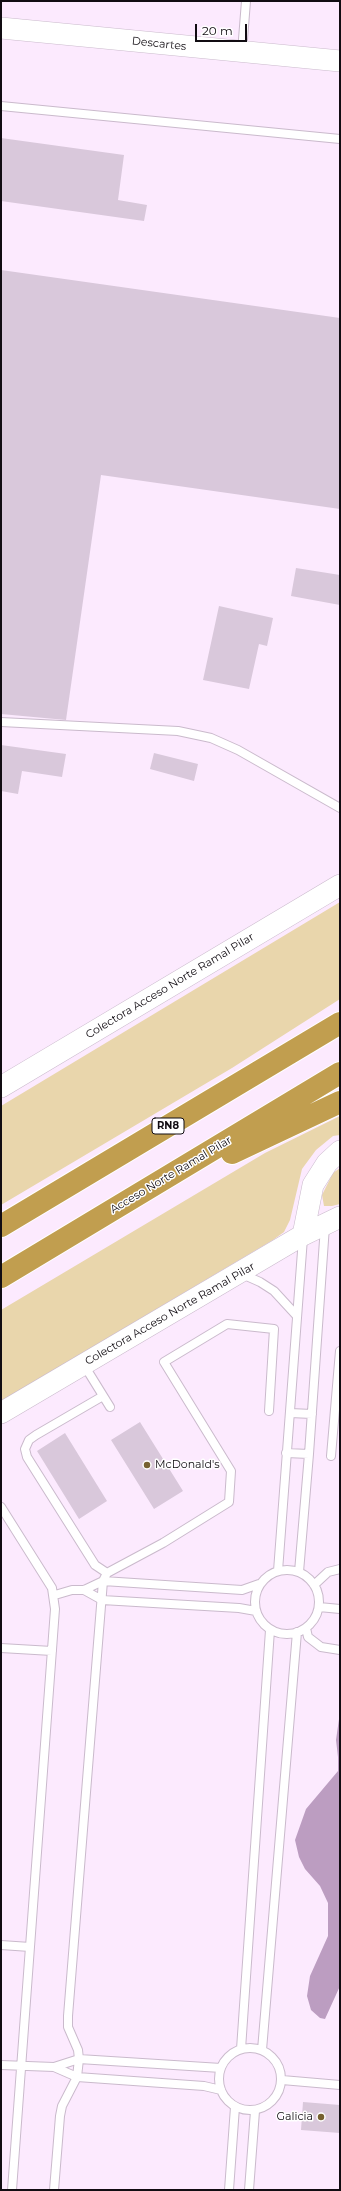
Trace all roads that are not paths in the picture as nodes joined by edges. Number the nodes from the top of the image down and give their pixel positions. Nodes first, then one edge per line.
1 (246, 1) edge
2 (1, 28) edge
3 (242, 52) junction
4 (340, 61) edge
5 (1, 106) edge
6 (340, 139) edge
7 (1, 722) edge
8 (340, 808) edge
9 (340, 884) edge
10 (338, 1024) edge
11 (340, 1073) edge
12 (1, 1087) edge
13 (340, 1102) edge
14 (340, 1151) edge
15 (120, 1205) junction
16 (333, 1221) edge
17 (1, 1226) edge
18 (303, 1235) junction
19 (240, 1273) junction
20 (1, 1276) edge
21 (297, 1316) junction
22 (340, 1351) edge
23 (84, 1365) junction
24 (103, 1396) junction
25 (110, 1407) dead end
26 (269, 1410) dead end
27 (290, 1412) junction
28 (1, 1413) edge
29 (312, 1414) junction
30 (286, 1453) junction
31 (309, 1454) junction
32 (331, 1456) dead end
33 (1, 1507) edge
34 (340, 1569) edge
35 (278, 1571) junction
36 (299, 1572) junction
37 (107, 1573) junction
38 (103, 1582) junction
39 (259, 1584) junction
40 (314, 1585) junction
41 (84, 1590) junction
42 (55, 1595) junction
43 (102, 1600) junction
44 (318, 1607) junction
45 (340, 1609) edge
46 (256, 1611) junction
47 (306, 1628) junction
48 (270, 1630) junction
49 (297, 1632) junction
50 (1, 1648) edge
51 (340, 1650) edge
52 (52, 1651) junction
53 (1, 1945) edge
54 (30, 1947) junction
55 (241, 2049) junction
56 (262, 2050) junction
57 (79, 2059) junction
58 (1, 2065) edge
59 (22, 2065) junction
60 (54, 2067) junction
61 (221, 2068) junction
62 (77, 2077) junction
63 (282, 2080) junction
64 (340, 2085) edge
65 (221, 2090) junction
66 (235, 2107) junction
67 (255, 2111) junction
68 (12, 2190) edge
69 (54, 2190) edge
70 (229, 2190) edge
71 (248, 2190) edge

1 - 3 lane
2 - 3 street, Descartes
3 - 4 street, Descartes
5 - 6 lane
7 - 8 lane
9 - 12 street, Colectora Acceso Norte Ramal Pilar
10 - 17 highway, RN8
11 - 15 highway, Acceso Norte Ramal Pilar
13 - 15 highway
14 - 18 street
15 - 20 highway, Acceso Norte Ramal Pilar
16 - 18 street, Colectora Acceso Norte Ramal Pilar
16 - 29 lane
18 - 19 street, Colectora Acceso Norte Ramal Pilar
18 - 21 lane
19 - 21 lane
19 - 23 street, Colectora Acceso Norte Ramal Pilar
21 - 27 lane
22 - 32 lane
23 - 24 lane
23 - 28 street, Colectora Acceso Norte Ramal Pilar
24 - 25 lane
24 - 37 lane
26 - 37 lane
27 - 29 lane
27 - 30 lane
29 - 31 lane
30 - 31 lane
30 - 35 lane
31 - 36 lane
33 - 42 lane
34 - 40 lane
35 - 36 lane
35 - 39 lane
36 - 40 lane
37 - 38 lane
38 - 39 lane
38 - 41 lane
38 - 43 lane
39 - 46 lane
40 - 44 lane
41 - 42 lane
41 - 43 lane
42 - 52 lane
43 - 46 lane
43 - 57 lane
44 - 45 lane
44 - 47 lane
46 - 48 lane
47 - 49 lane
47 - 51 lane
48 - 49 lane
48 - 55 lane
49 - 56 lane
50 - 52 lane
52 - 54 lane
53 - 54 lane
54 - 59 lane
55 - 56 lane
55 - 61 lane
56 - 63 lane
57 - 60 lane
57 - 61 lane
57 - 62 lane
58 - 59 lane
59 - 60 lane
59 - 68 lane
60 - 62 lane
61 - 65 lane
62 - 65 lane
62 - 69 lane
63 - 64 lane
63 - 67 lane
65 - 66 lane
66 - 67 lane
66 - 70 lane
67 - 71 lane

